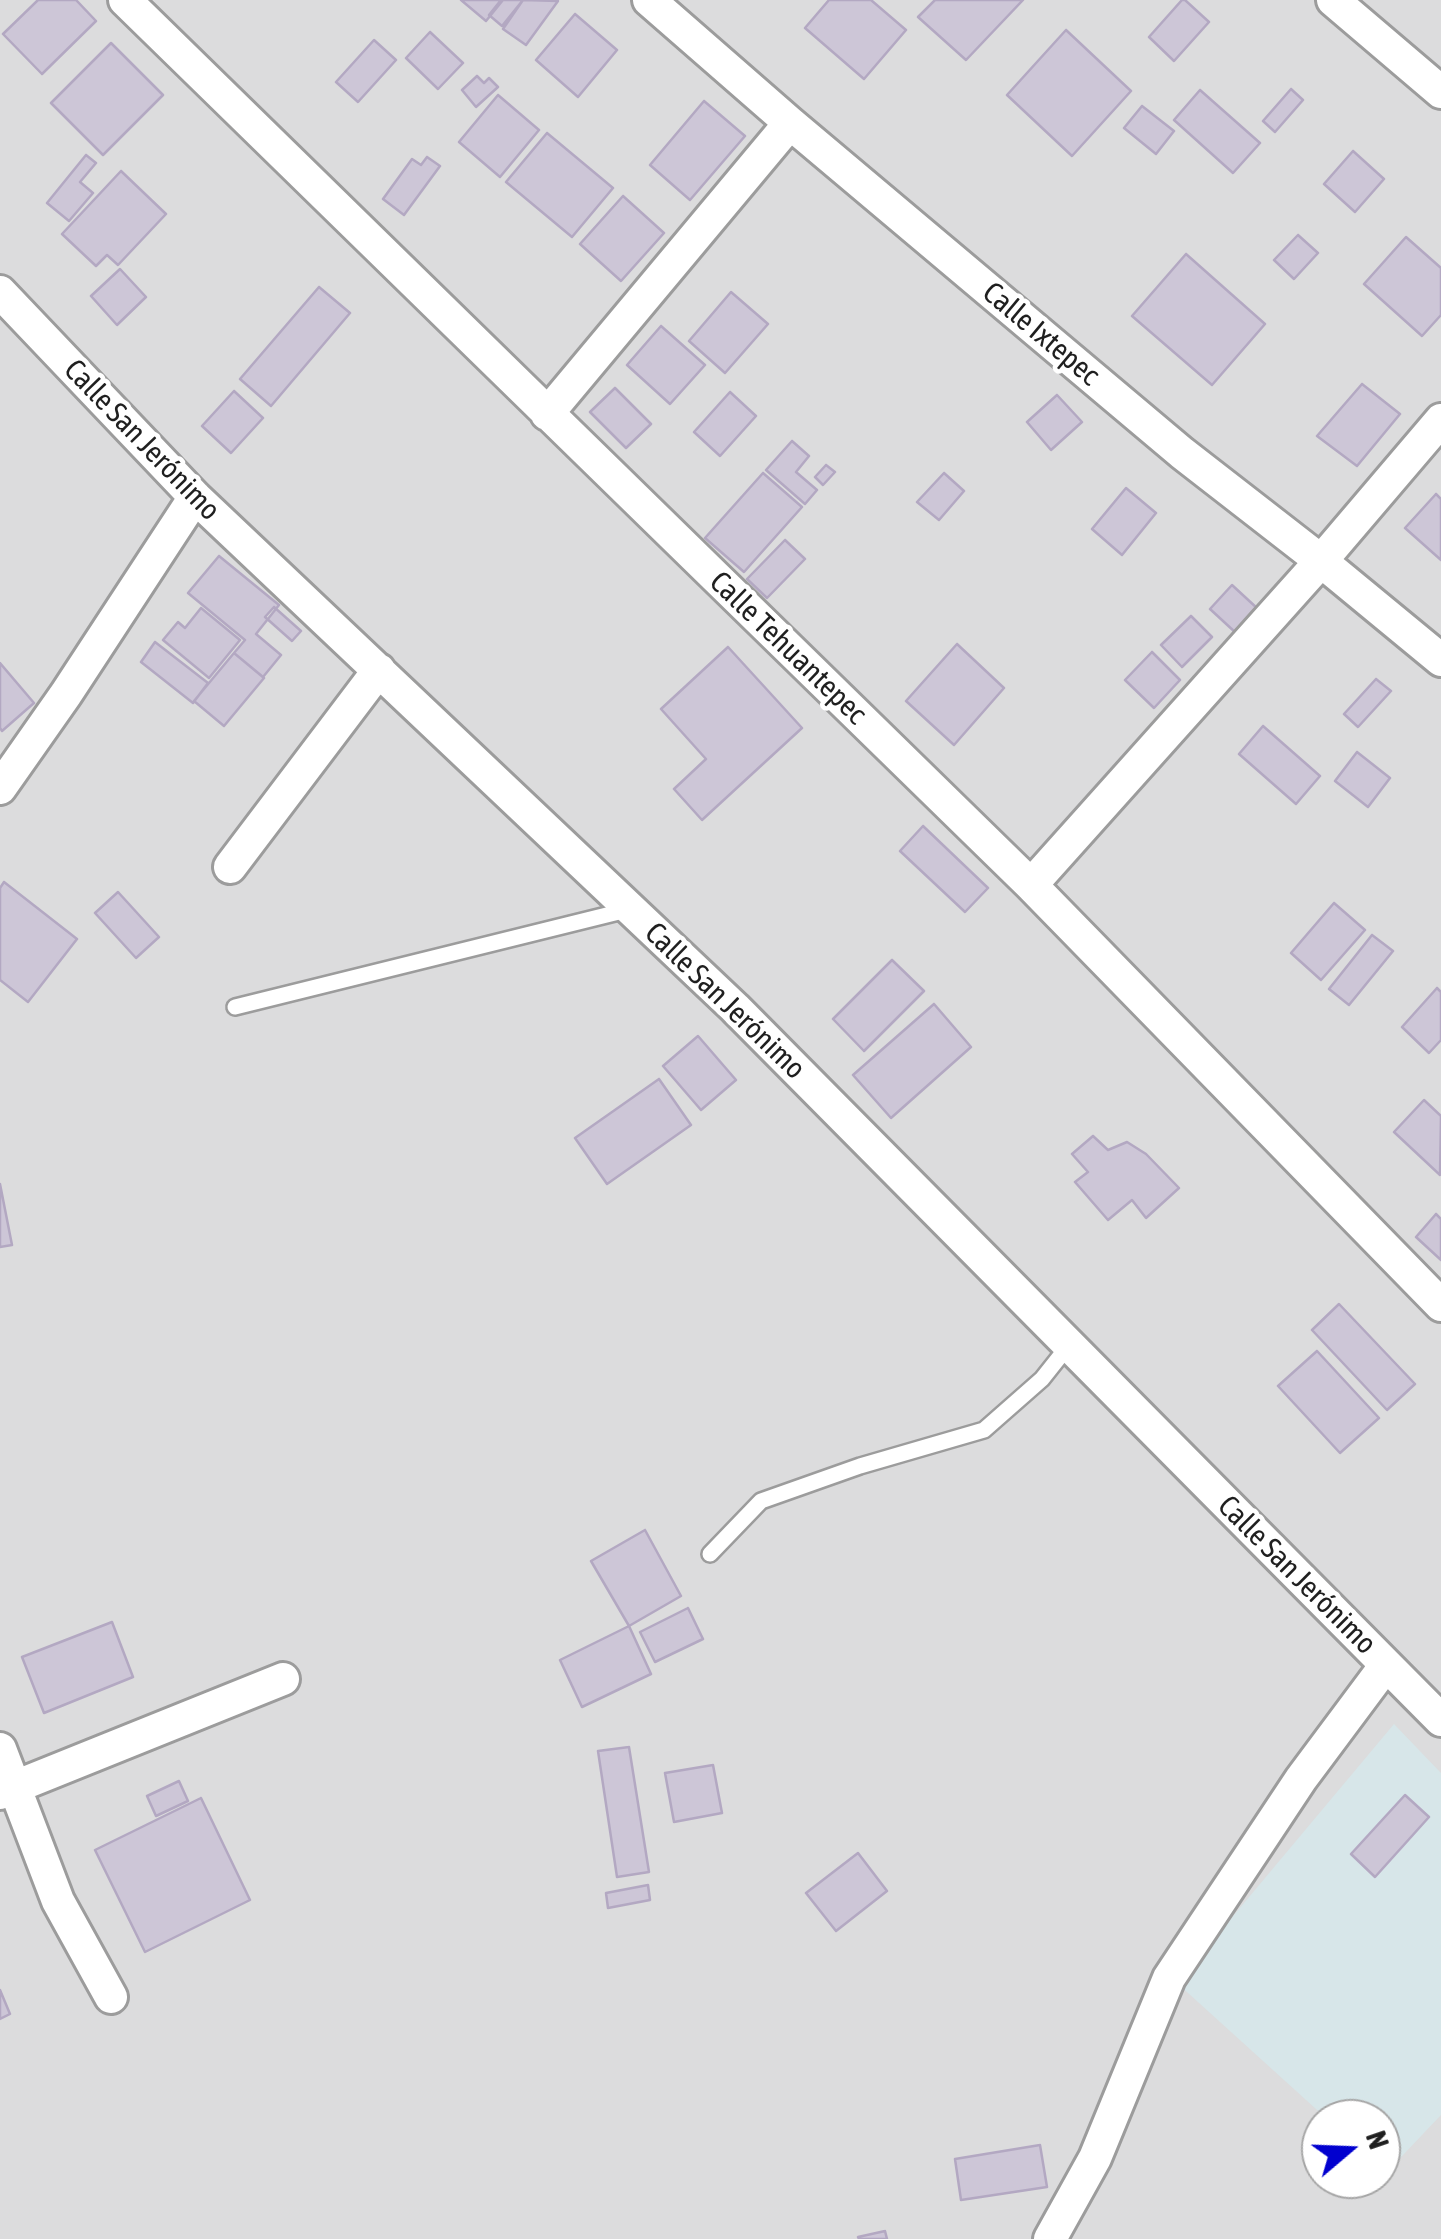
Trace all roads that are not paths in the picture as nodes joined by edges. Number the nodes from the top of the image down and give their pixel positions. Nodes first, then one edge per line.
1 (125, 0) edge
2 (649, 0) edge
3 (1333, 0) edge
4 (1441, 92) edge
5 (790, 122) junction
6 (0, 292) edge
7 (547, 414) junction
8 (1441, 420) edge
9 (195, 497) junction
10 (1321, 561) junction
11 (1441, 660) edge
12 (379, 670) junction
13 (0, 788) edge
14 (230, 867) dead end
15 (1030, 885) junction
16 (631, 910) junction
17 (235, 1007) dead end
18 (1441, 1305) edge
19 (1069, 1345) junction
20 (710, 1554) dead end
21 (1386, 1665) junction
22 (283, 1679) dead end
23 (1441, 1720) edge
24 (0, 1749) edge
25 (7, 1790) edge
26 (111, 1998) dead end
27 (1050, 2239) edge

1 - 7 street, Calle Tehuantepec
2 - 5 street, Calle Ixtepec
3 - 4 street
5 - 7 street
5 - 10 street, Calle Ixtepec
6 - 9 street, Calle San Jerónimo
7 - 15 street, Calle Tehuantepec
8 - 10 street
9 - 12 street, Calle San Jerónimo
9 - 13 street
10 - 11 street, Calle Ixtepec
10 - 15 street
12 - 14 street
12 - 16 street, Calle San Jerónimo
15 - 18 street, Calle Tehuantepec
16 - 17 lane
16 - 19 street, Calle San Jerónimo
19 - 20 lane
19 - 21 street, Calle San Jerónimo
21 - 23 street, Calle San Jerónimo
21 - 27 street
22 - 25 street
24 - 25 street
25 - 26 street

